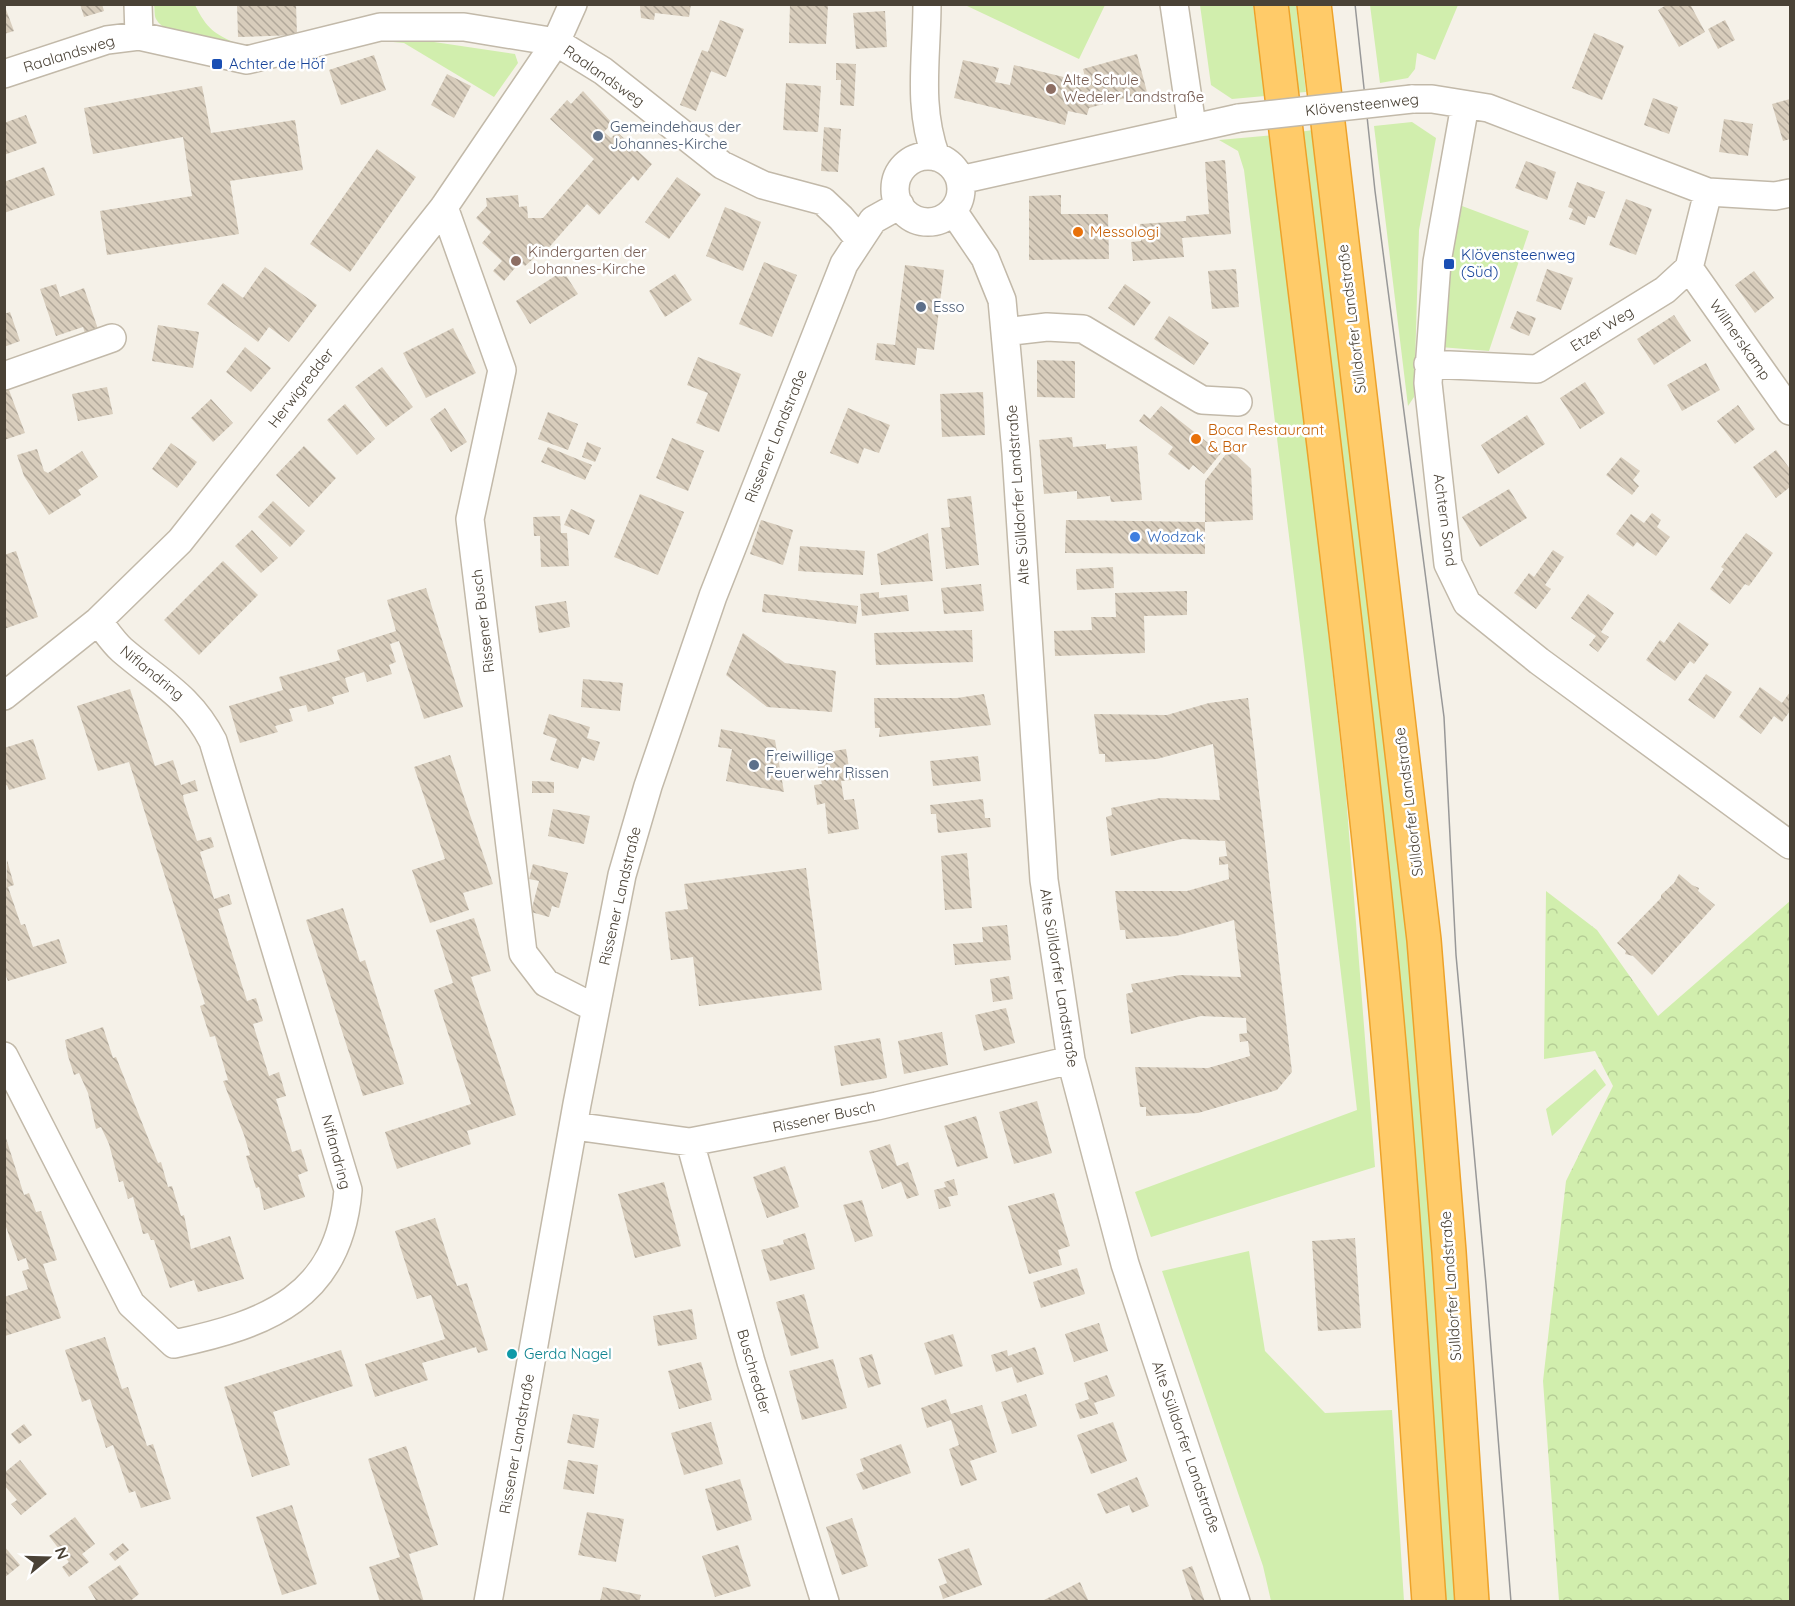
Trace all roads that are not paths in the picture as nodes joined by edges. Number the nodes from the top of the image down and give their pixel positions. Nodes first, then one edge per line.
1 (138, 4) edge
2 (573, 4) edge
3 (927, 4) edge
4 (1174, 4) edge
5 (1271, 4) edge
6 (1314, 4) edge
7 (380, 16) edge
8 (139, 36) junction
9 (556, 42) junction
10 (4, 74) edge
11 (1466, 105) junction
12 (1192, 126) junction
13 (924, 158) junction
14 (960, 180) junction
15 (1708, 192) junction
16 (1791, 193) edge
17 (900, 205) junction
18 (444, 207) junction
19 (953, 211) junction
20 (859, 239) junction
21 (1689, 268) junction
22 (1005, 332) junction
23 (112, 338) dead end
24 (1428, 364) junction
25 (4, 376) edge
26 (1238, 402) dead end
27 (1791, 411) edge
28 (98, 621) junction
29 (8, 687) edge
30 (1791, 845) edge
31 (595, 1008) junction
32 (4, 1056) edge
33 (1071, 1060) junction
34 (574, 1126) junction
35 (690, 1142) junction
36 (488, 1602) edge
37 (825, 1602) edge
38 (1236, 1602) edge
39 (1429, 1602) edge
40 (1472, 1602) edge

1 - 8 street
2 - 9 street, Herwigredder
3 - 13 street
4 - 12 street
5 - 39 highway
6 - 40 highway, Sülldorfer Landstraße
7 - 8 street, Raalandsweg
7 - 9 street, Raalandsweg
8 - 10 street, Raalandsweg
9 - 18 street, Herwigredder
9 - 20 street, Raalandsweg
11 - 12 street, Klövensteenweg, bridge
11 - 15 street, Klövensteenweg
11 - 24 street, Achtern Sand
12 - 14 street, Klövensteenweg
13 - 14 street
13 - 17 street
14 - 19 street
15 - 16 street, Klövensteenweg
15 - 21 street
17 - 19 street
17 - 20 street, Rissener Landstraße
18 - 28 street, Herwigredder
18 - 31 street, Rissener Busch
19 - 22 street, Alte Sülldorfer Landstraße
20 - 31 street, Rissener Landstraße
21 - 24 street, Etzer Weg
21 - 27 street, Willnerskamp
22 - 26 street
22 - 33 street, Alte Sülldorfer Landstraße
23 - 25 street
24 - 30 street, Achtern Sand
28 - 29 street, Herwigredder
28 - 32 street, Niflandring
31 - 34 street, Rissener Landstraße
33 - 35 street, Rissener Busch
33 - 38 street, Alte Sülldorfer Landstraße
34 - 35 street, Rissener Busch
34 - 36 street, Rissener Landstraße
35 - 37 street, Buschredder

